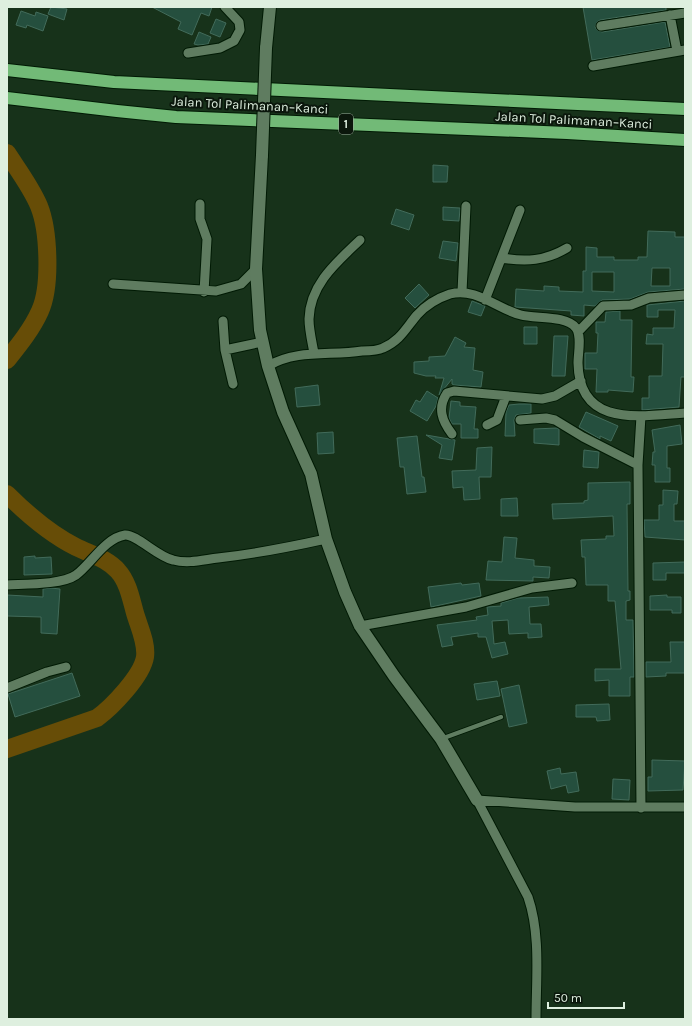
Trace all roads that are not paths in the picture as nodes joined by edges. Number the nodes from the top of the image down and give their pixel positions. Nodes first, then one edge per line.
1 (225, 7) edge
2 (270, 7) edge
3 (685, 13) edge
4 (670, 15) junction
5 (601, 26) dead end
6 (681, 50) edge
7 (188, 53) dead end
8 (593, 66) dead end
9 (7, 70) edge
10 (7, 98) edge
11 (685, 109) edge
12 (685, 140) edge
13 (200, 204) dead end
14 (466, 206) dead end
15 (520, 210) dead end
16 (360, 240) dead end
17 (567, 248) dead end
18 (502, 258) junction
19 (256, 269) junction
20 (112, 284) dead end
21 (204, 292) junction
22 (462, 292) junction
23 (685, 295) edge
24 (485, 300) junction
25 (223, 322) dead end
26 (578, 332) junction
27 (262, 342) junction
28 (225, 350) junction
29 (314, 353) junction
30 (268, 366) junction
31 (581, 381) junction
32 (233, 384) dead end
33 (506, 396) junction
34 (685, 413) edge
35 (641, 416) junction
36 (520, 420) dead end
37 (487, 425) dead end
38 (452, 434) dead end
39 (638, 465) junction
40 (326, 539) junction
41 (572, 584) dead end
42 (7, 586) edge
43 (360, 626) junction
44 (66, 667) dead end
45 (7, 688) edge
46 (501, 717) dead end
47 (441, 739) junction
48 (476, 800) junction
49 (685, 807) edge
50 (641, 808) junction
51 (536, 1019) edge

1 - 7 street
2 - 19 street, bridge
3 - 4 street
4 - 5 street
4 - 6 street
6 - 8 street
9 - 11 highway, Jalan Tol Palimanan–Kanci
10 - 12 highway, Jalan Tol Palimanan–Kanci / 1
13 - 21 street
14 - 22 street
15 - 18 street
16 - 29 street
17 - 18 street
18 - 24 street
19 - 21 street
19 - 27 street
20 - 21 street
22 - 24 street
22 - 29 street
23 - 26 street
24 - 26 street
25 - 28 street
26 - 31 street
27 - 28 street
27 - 30 street
28 - 32 street
29 - 30 street
30 - 40 street
31 - 33 street
31 - 35 street
33 - 37 street
33 - 38 street
34 - 35 street
35 - 39 street
36 - 39 street
39 - 50 street
40 - 42 street
40 - 43 street
41 - 43 street
43 - 47 street
44 - 45 street
46 - 47 lane
47 - 48 street
48 - 50 street
48 - 51 street
49 - 50 street

